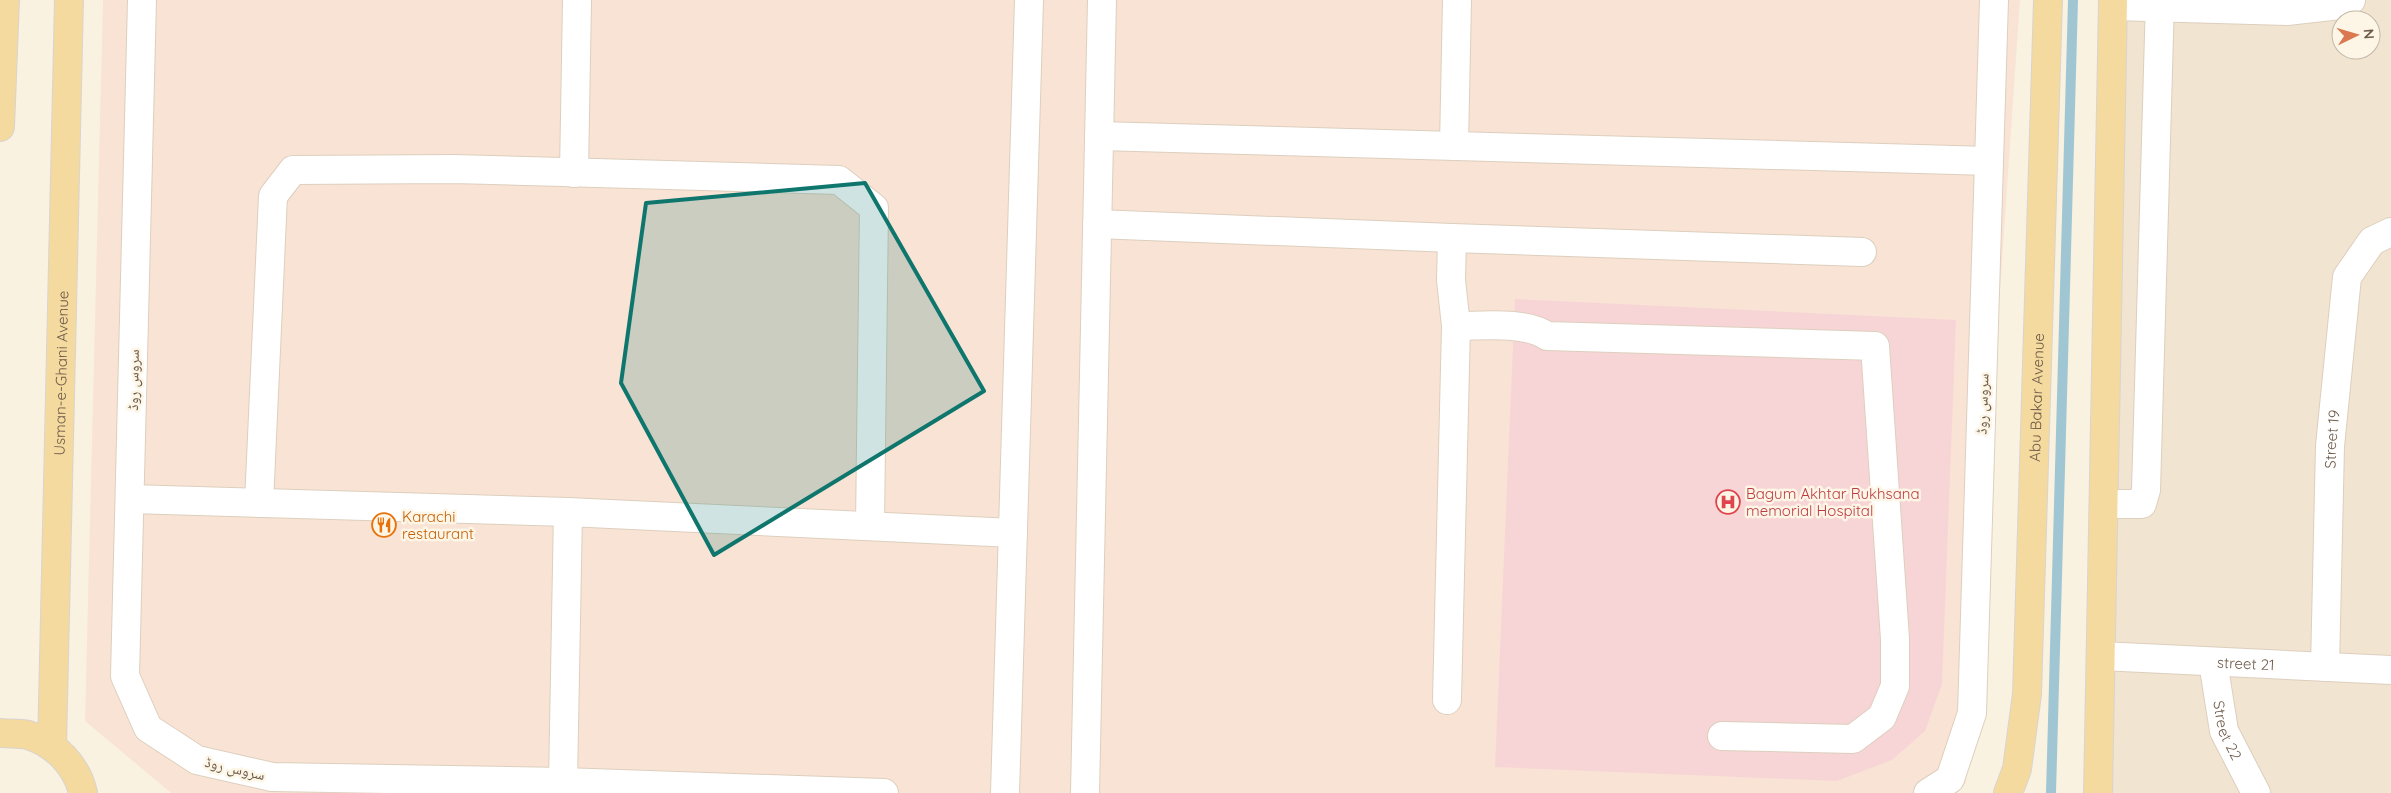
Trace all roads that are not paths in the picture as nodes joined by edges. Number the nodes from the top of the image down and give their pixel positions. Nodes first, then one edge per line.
1 (5, 0) edge
2 (69, 0) edge
3 (142, 0) edge
4 (577, 0) edge
5 (1029, 0) edge
6 (1102, 0) edge
7 (1456, 0) edge
8 (1994, 0) edge
9 (2048, 0) edge
10 (2352, 0) edge
11 (2113, 3) edge
12 (2160, 4) edge
13 (0, 127) edge
14 (1099, 136) junction
15 (1454, 146) junction
16 (1989, 161) junction
17 (574, 173) junction
18 (1097, 224) junction
19 (2391, 232) edge
20 (1452, 238) junction
21 (1862, 252) dead end
22 (1456, 326) junction
23 (130, 499) junction
24 (259, 503) junction
25 (2104, 504) junction
26 (568, 512) junction
27 (870, 526) junction
28 (1013, 533) junction
29 (2101, 656) junction
30 (2213, 662) junction
31 (2325, 667) junction
32 (2391, 670) edge
33 (1447, 700) dead end
34 (0, 734) edge
35 (1722, 736) dead end
36 (52, 747) junction
37 (563, 782) junction
38 (83, 793) edge
39 (884, 793) edge
40 (1006, 793) edge
41 (1085, 793) edge
42 (1928, 793) edge
43 (2008, 793) edge
44 (2098, 793) edge
45 (2256, 793) edge

1 - 13 main road
2 - 36 main road, Usman-e-Ghani Avenue
3 - 23 street, سروس روڈ
4 - 17 street
5 - 28 street
6 - 14 street
7 - 15 street
8 - 16 street, سروس روڈ
9 - 43 main road, Abu Bakar Avenue
10 - 12 street
11 - 12 street
11 - 25 main road
12 - 25 street
14 - 15 street
14 - 18 street
15 - 16 street
16 - 42 street, سروس روڈ
17 - 24 street
17 - 27 street
18 - 20 street
18 - 41 street
19 - 31 street, Street 19
20 - 21 street
20 - 22 street
22 - 33 street
22 - 35 street
23 - 24 street
23 - 37 street, سروس روڈ
24 - 26 street
25 - 29 main road
26 - 27 street
26 - 37 street
27 - 28 street
28 - 40 street
29 - 30 street, street 21
29 - 44 main road
30 - 31 street, street 21
30 - 45 street, Street 22
31 - 32 street, street 21
34 - 36 main road
36 - 38 main road
37 - 39 street, سروس روڈ

